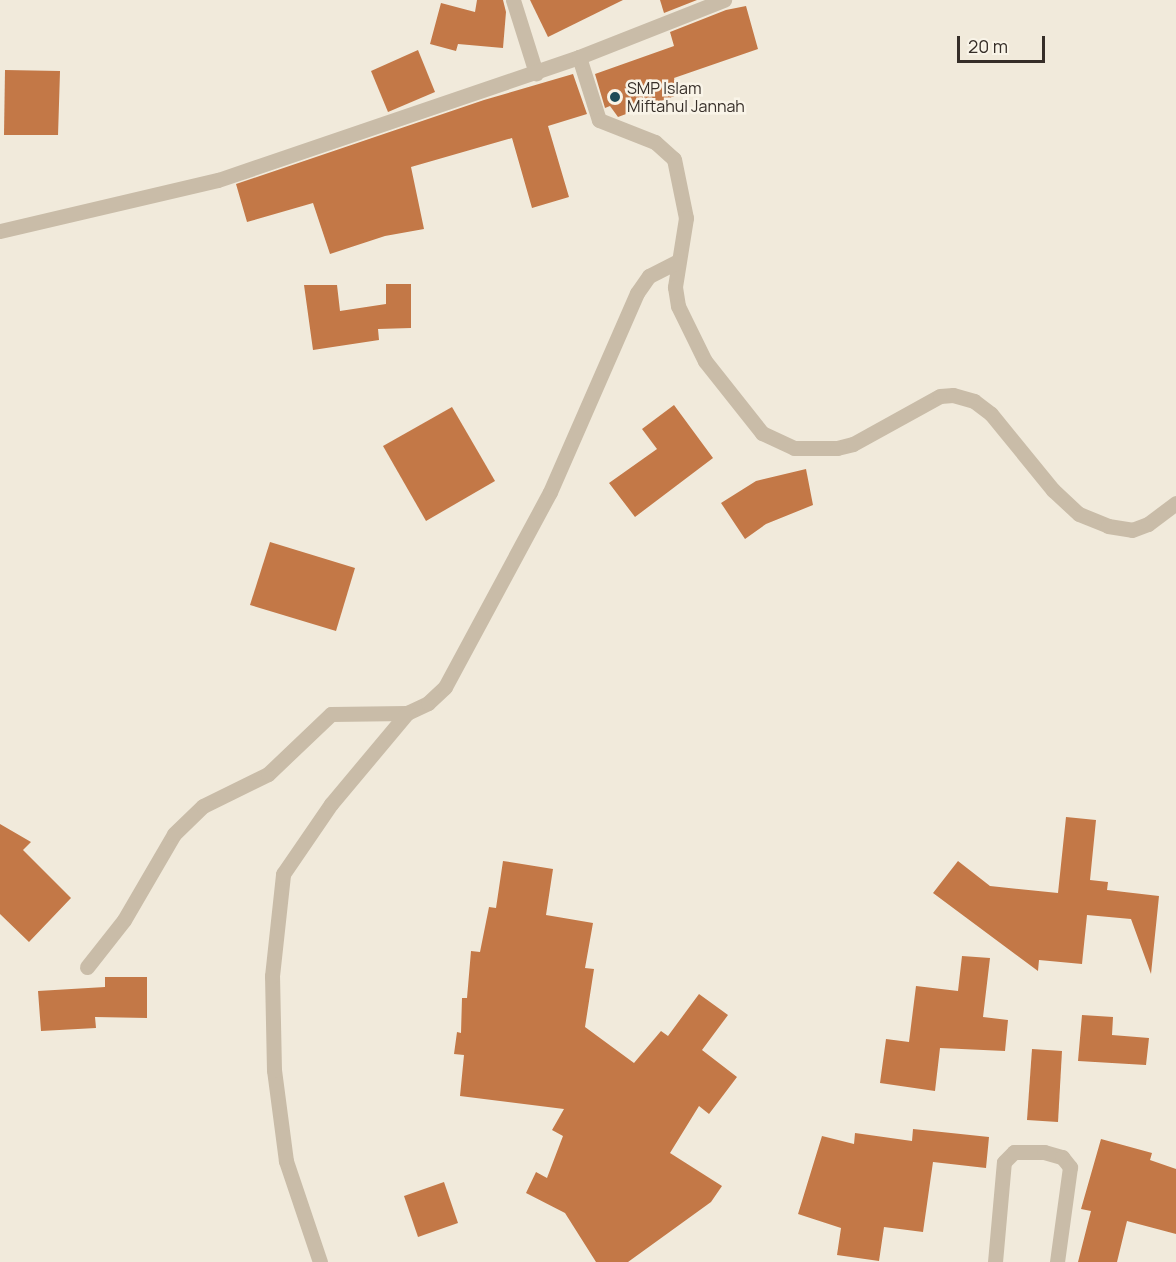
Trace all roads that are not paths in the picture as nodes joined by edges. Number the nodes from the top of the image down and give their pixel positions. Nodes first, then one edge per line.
1 (513, 0) edge
2 (724, 0) edge
3 (579, 57) junction
4 (536, 73) junction
5 (0, 231) edge
6 (678, 261) junction
7 (1176, 502) edge
8 (407, 713) junction
9 (87, 968) dead end
10 (320, 1262) edge
11 (995, 1262) edge
12 (1057, 1262) edge

1 - 4 street
2 - 3 street
3 - 4 street
3 - 6 street
4 - 5 street
6 - 7 street
6 - 8 street
8 - 9 street
8 - 10 street
11 - 12 street

